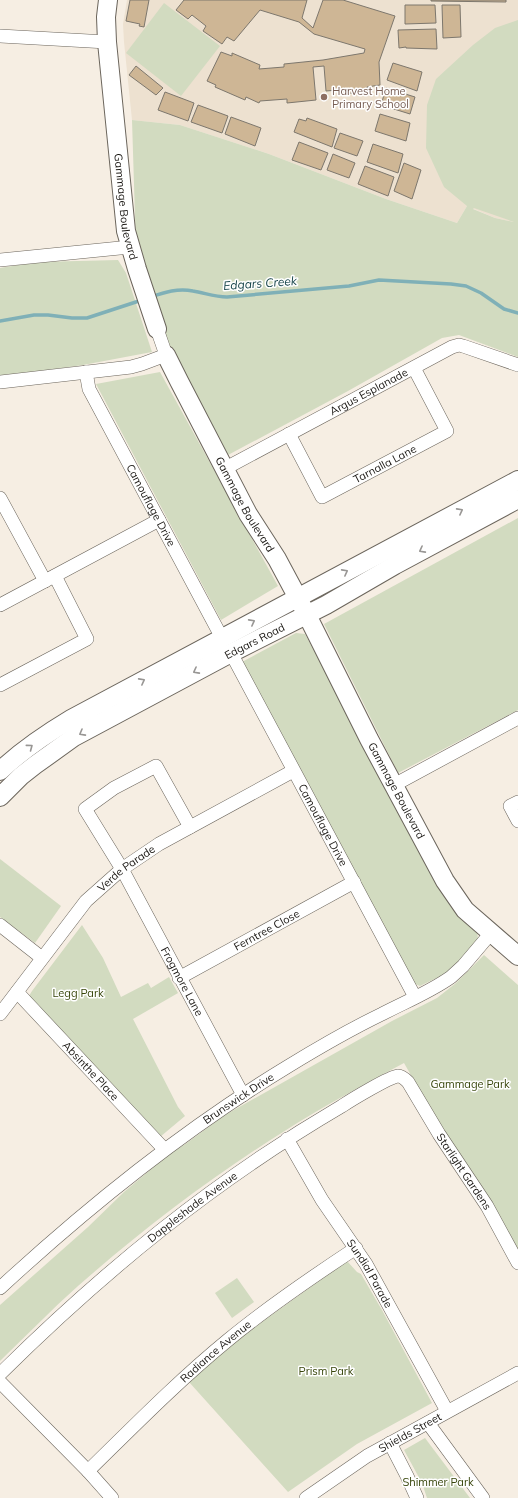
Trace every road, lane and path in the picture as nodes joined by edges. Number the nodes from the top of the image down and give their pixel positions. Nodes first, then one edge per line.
1 (108, 0) edge
2 (0, 36) edge
3 (107, 42) junction
4 (130, 247) junction
5 (0, 260) edge
6 (157, 329) joint
7 (166, 355) junction
8 (518, 365) edge
9 (414, 368) junction
10 (86, 372) junction
11 (0, 382) edge
12 (289, 434) junction
13 (224, 469) junction
14 (518, 480) edge
15 (0, 498) edge
16 (518, 499) edge
17 (159, 520) junction
18 (50, 579) junction
19 (298, 598) junction
20 (0, 605) edge
21 (307, 615) junction
22 (226, 645) junction
23 (0, 685) edge
24 (518, 718) edge
25 (293, 771) junction
26 (0, 772) edge
27 (394, 785) junction
28 (0, 797) edge
29 (518, 802) edge
30 (518, 821) edge
31 (190, 827) junction
32 (122, 869) junction
33 (354, 882) junction
34 (0, 925) edge
35 (491, 933) junction
36 (518, 956) edge
37 (42, 958) junction
38 (180, 978) junction
39 (17, 992) junction
40 (415, 997) junction
41 (0, 1014) edge
42 (408, 1082) joint
43 (243, 1095) junction
44 (287, 1139) junction
45 (164, 1149) junction
46 (356, 1248) junction
47 (518, 1263) edge
48 (0, 1288) edge
49 (518, 1373) edge
50 (0, 1374) edge
51 (0, 1382) edge
52 (448, 1411) junction
53 (428, 1423) junction
54 (390, 1443) junction
55 (88, 1471) junction
56 (112, 1498) edge
57 (306, 1498) edge
58 (417, 1498) edge
59 (483, 1498) edge

1 - 3 main road, Gammage Boulevard
2 - 3 street
3 - 4 main road, Gammage Boulevard
4 - 5 street
4 - 6 main road, Gammage Boulevard
6 - 7 street, Gammage Boulevard
7 - 10 street
7 - 13 main road, Gammage Boulevard
8 - 9 street, Argus Esplanade
9 - 12 street, Argus Esplanade
9 - 12 street, Tarnalla Lane
10 - 11 street
10 - 17 street, Camouflage Drive
12 - 13 street, Argus Esplanade
13 - 19 main road, Gammage Boulevard
19 -> 14 main road, Edgars Road
15 - 18 street
16 -> 21 main road, Edgars Road
17 - 18 street
17 - 22 street, Camouflage Drive
18 - 20 street
18 - 23 street
19 - 21 main road, Gammage Boulevard
22 -> 19 main road, Edgars Road
21 - 22 main road, Edgars Road
21 - 27 main road, Gammage Boulevard
22 - 25 street, Camouflage Drive
26 -> 22 main road, Edgars Road
22 -> 28 main road, Edgars Road
24 - 27 street
25 - 31 street, Verde Parade
25 - 33 street, Camouflage Drive
27 - 35 main road, Gammage Boulevard
29 - 30 street
31 - 32 street, Verde Parade
31 - 32 street, Frogmore Lane
32 - 37 street, Verde Parade
32 - 38 street, Frogmore Lane
33 - 38 street, Ferntree Close
33 - 40 street, Camouflage Drive
34 - 37 street
35 - 36 main road, Gammage Boulevard
35 - 40 street, Brunswick Drive
37 - 39 street, Verde Parade
38 - 43 street, Frogmore Lane
39 - 41 street, Verde Parade
39 - 45 street, Absinthe Place
40 - 43 street, Brunswick Drive
42 - 44 street, Dappleshade Avenue
42 - 47 street, Starlight Gardens
43 - 45 street, Brunswick Drive
44 - 46 street, Sundial Parade
44 - 50 street, Dappleshade Avenue
45 - 48 street, Brunswick Drive
46 - 52 street, Sundial Parade
46 - 55 street, Radiance Avenue
49 - 52 street, Shields Street
51 - 55 street
52 - 53 street, Shields Street
53 - 54 street, Shields Street
53 - 59 street
54 - 57 street, Shields Street
54 - 58 street
55 - 56 street

